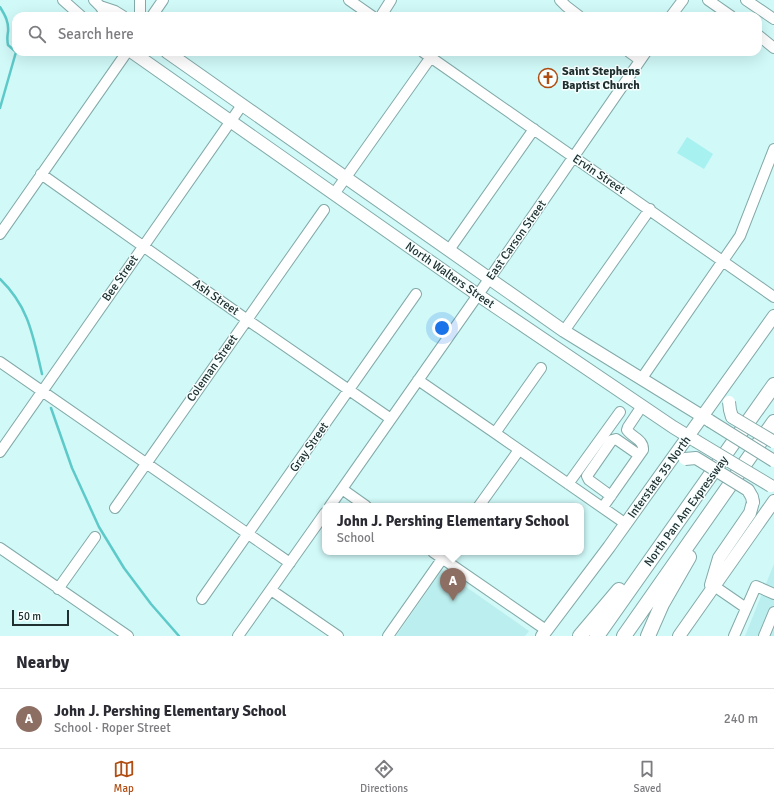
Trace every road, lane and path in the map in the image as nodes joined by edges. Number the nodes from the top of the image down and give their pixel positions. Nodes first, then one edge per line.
1 (63, 0) edge
2 (140, 0) edge
3 (163, 0) edge
4 (349, 0) edge
5 (391, 0) edge
6 (560, 0) edge
7 (683, 0) edge
8 (708, 0) edge
9 (746, 0) edge
10 (97, 3) edge
11 (76, 12) edge
12 (104, 12) edge
13 (117, 12) edge
14 (140, 12) edge
15 (155, 12) edge
16 (366, 12) edge
17 (384, 12) edge
18 (574, 12) edge
19 (674, 12) edge
20 (725, 12) edge
21 (774, 20) edge
22 (762, 37) edge
23 (773, 47) edge
24 (124, 56) edge
25 (138, 56) edge
26 (173, 56) edge
27 (426, 56) edge
28 (430, 56) edge
29 (643, 56) edge
30 (242, 105) junction
31 (230, 121) junction
32 (534, 129) junction
33 (774, 149) edge
34 (574, 157) junction
35 (42, 174) junction
36 (346, 177) junction
37 (334, 194) junction
38 (650, 209) junction
39 (324, 210) dead end
40 (0, 234) edge
41 (143, 246) junction
42 (449, 250) junction
43 (723, 261) junction
44 (489, 279) junction
45 (416, 294) dead end
46 (478, 295) junction
47 (774, 297) edge
48 (774, 316) edge
49 (246, 319) junction
50 (564, 331) junction
51 (0, 362) edge
52 (541, 368) dead end
53 (737, 369) junction
54 (642, 378) junction
55 (418, 380) junction
56 (774, 385) edge
57 (349, 390) junction
58 (43, 391) junction
59 (642, 406) junction
60 (620, 412) dead end
61 (706, 418) junction
62 (391, 419) junction
63 (774, 422) edge
64 (495, 433) junction
65 (692, 438) junction
66 (774, 442) edge
67 (519, 450) junction
68 (0, 452) edge
69 (639, 455) junction
70 (774, 461) edge
71 (146, 463) junction
72 (712, 474) junction
73 (568, 484) junction
74 (773, 487) edge
75 (651, 488) junction
76 (728, 488) junction
77 (342, 489) junction
78 (611, 496) junction
79 (774, 501) edge
80 (332, 503) edge
81 (362, 503) edge
82 (482, 503) edge
83 (603, 507) junction
84 (115, 508) dead end
85 (322, 517) edge
86 (626, 524) junction
87 (248, 534) junction
88 (95, 537) dead end
89 (0, 548) edge
90 (445, 555) edge
91 (290, 563) junction
92 (58, 589) junction
93 (271, 590) junction
94 (711, 590) junction
95 (774, 594) edge
96 (202, 599) dead end
97 (746, 608) junction
98 (773, 615) edge
99 (544, 633) edge
100 (767, 635) edge
101 (128, 636) edge
102 (238, 636) edge
103 (338, 636) edge
104 (388, 636) edge
105 (580, 636) edge
106 (597, 636) edge
107 (624, 636) edge
108 (648, 636) edge
109 (679, 636) edge
110 (734, 636) edge

1 - 11 street
2 - 14 street
3 - 15 street
4 - 16 street
5 - 17 street
6 - 18 street
7 - 19 street
8 - 20 street
9 - 21 street
10 - 12 street
10 - 13 street
22 - 23 street
24 - 35 street
25 - 31 main road, North Walters Street
26 - 30 main road, North Walters Street
27 - 36 street
28 - 32 street, Ervin Street
29 - 34 street, East Carson Street
30 - 31 street, Bee Street
30 - 36 main road, North Walters Street
31 - 37 main road, North Walters Street
31 - 41 street, Bee Street
32 - 34 street, Ervin Street
32 - 42 street
33 - 43 street
34 - 38 street, Ervin Street
34 - 44 street, East Carson Street
35 - 40 street
35 - 41 street, Ash Street
36 - 37 street
36 - 42 main road, North Walters Street
37 - 46 main road, North Walters Street
38 - 43 street, Ervin Street
38 - 50 street
39 - 49 street, Coleman Street
41 - 49 street, Ash Street
41 - 58 street, Bee Street
42 - 44 main road, North Walters Street
43 - 47 street, Ervin Street
43 - 54 street
44 - 46 street, East Carson Street
44 - 50 main road, North Walters Street
45 - 57 street, Gray Street
46 - 55 street, East Carson Street
46 - 59 main road, North Walters Street
48 - 53 main road, Interstate 35 North
49 - 57 street, Ash Street
49 - 71 street, Coleman Street
50 - 54 main road, North Walters Street
51 - 58 street
52 - 64 street
53 - 61 main road, Interstate 35 North
53 - 66 main road, bridge
54 - 61 main road, North Walters Street
55 - 62 street, East Carson Street
55 - 64 street
56 - 72 highway, North Pan Am Expressway
57 - 62 street, Ash Street
57 - 87 street, Gray Street
58 - 68 street, Bee Street
58 - 71 street
59 - 65 main road, North Walters Street
59 - 69 street
60 - 73 street
61 - 65 main road, Interstate 35 North
61 - 70 main road, North Walters Street, bridge
62 - 77 street, East Carson Street
63 - 76 highway, North Pan Am Expressway
64 - 67 street
65 - 74 main road, North Walters Street, bridge
65 - 75 main road, Interstate 35 North
67 - 73 street
67 - 82 street
69 - 78 street
69 - 78 street
71 - 84 street, Coleman Street
71 - 87 street
72 - 105 highway
72 - 106 highway, North Pan Am Expressway
73 - 83 street
75 - 86 main road, Interstate 35 North
75 - 94 main road, bridge
76 - 107 highway, North Pan Am Expressway
76 - 108 highway
77 - 80 street, East Carson Street
77 - 81 street
78 - 83 street
79 - 94 main road
83 - 86 street
85 - 91 street
86 - 99 main road, Interstate 35 North
87 - 91 street
87 - 96 street, Gray Street
88 - 92 street
89 - 92 street
90 - 99 street
90 - 104 street
91 - 93 street
92 - 101 street
93 - 102 street
93 - 103 street
94 - 97 street
94 - 109 main road
95 - 97 street
97 - 110 street
98 - 100 street

